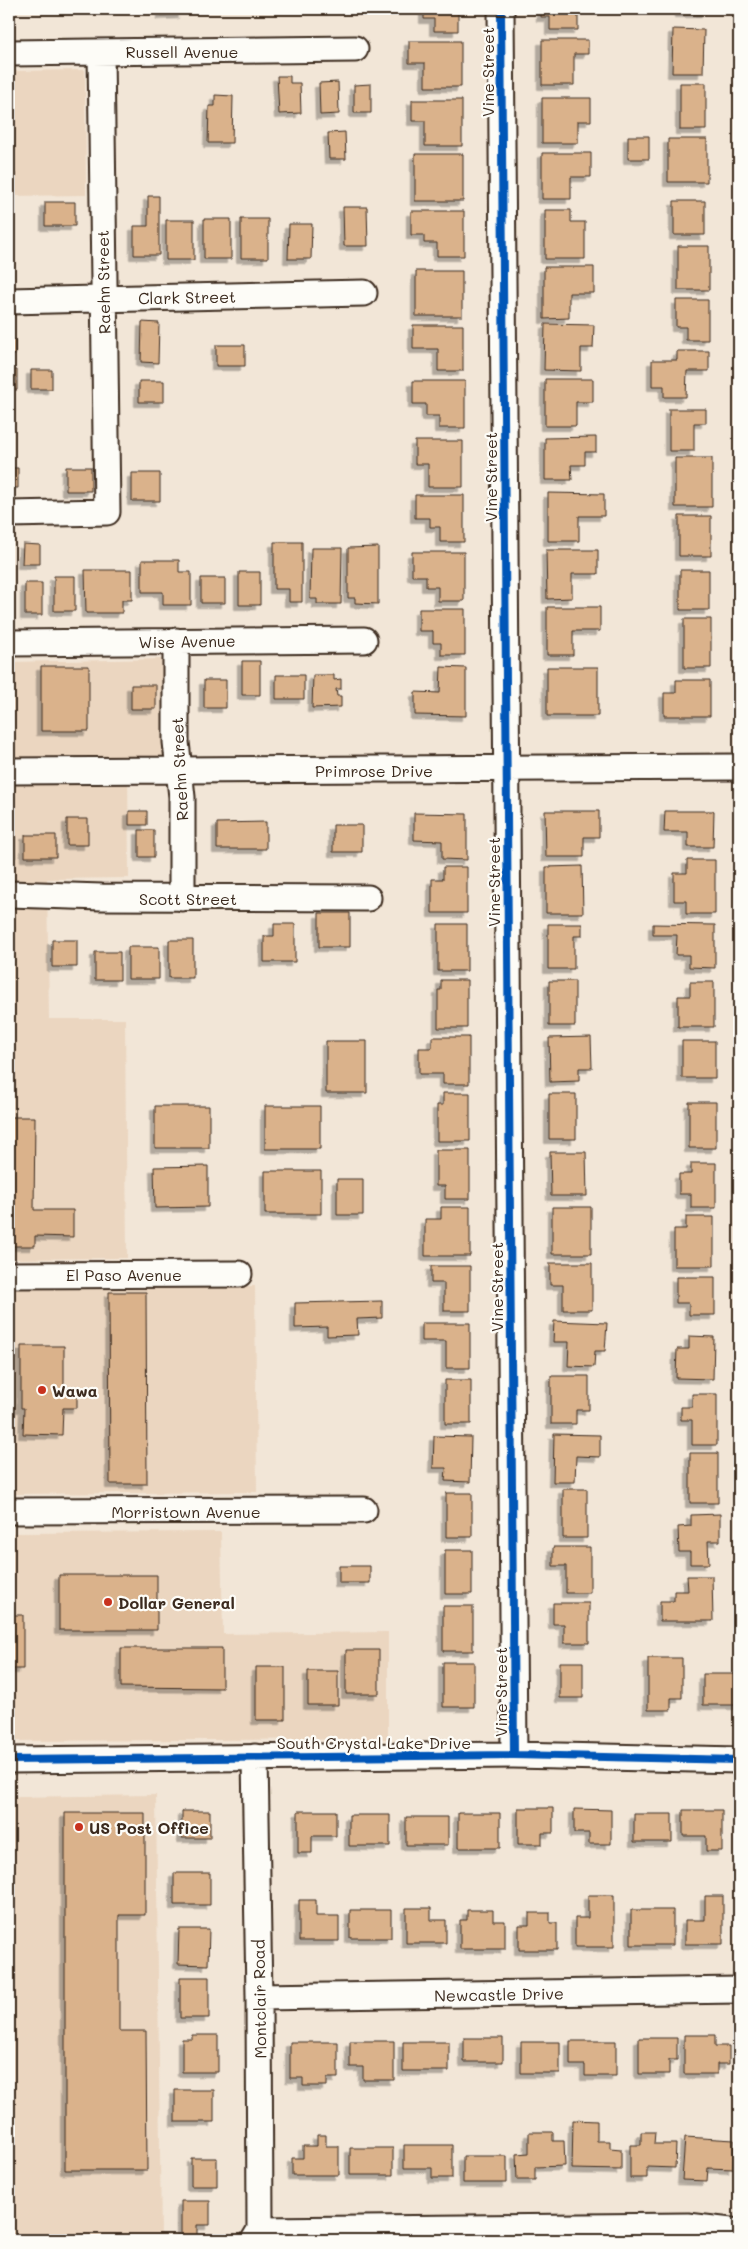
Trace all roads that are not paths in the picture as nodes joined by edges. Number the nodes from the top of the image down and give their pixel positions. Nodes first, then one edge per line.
1 (501, 9) edge
2 (355, 50) dead end
3 (9, 52) edge
4 (102, 52) junction
5 (364, 293) dead end
6 (103, 299) junction
7 (9, 302) edge
8 (9, 514) edge
9 (364, 640) dead end
10 (176, 641) junction
11 (9, 643) edge
12 (739, 767) edge
13 (506, 769) junction
14 (9, 771) edge
15 (179, 771) junction
16 (9, 894) edge
17 (182, 898) junction
18 (368, 898) dead end
19 (9, 1274) edge
20 (239, 1274) dead end
21 (364, 1510) dead end
22 (9, 1511) edge
23 (514, 1755) junction
24 (255, 1757) junction
25 (9, 1760) edge
26 (739, 1760) edge
27 (739, 1990) edge
28 (259, 1998) junction
29 (739, 2232) edge
30 (257, 2235) edge

1 - 13 street, Vine Street
2 - 4 street, Russell Avenue
3 - 4 street, Russell Avenue
4 - 6 street, Raehn Street
5 - 6 street, Clark Street
6 - 7 street, Clark Street
6 - 8 street, Raehn Street
9 - 10 street, Wise Avenue
10 - 11 street, Wise Avenue
10 - 15 street, Raehn Street
12 - 13 street, Primrose Drive
13 - 15 street, Primrose Drive
13 - 23 street, Vine Street
14 - 15 street, Primrose Drive
15 - 17 street, Raehn Street
16 - 17 street, Scott Street
17 - 18 street, Scott Street
19 - 20 street, El Paso Avenue
21 - 22 street, Morristown Avenue
23 - 24 street, South Crystal Lake Drive
23 - 26 street, South Crystal Lake Drive
24 - 25 street, South Crystal Lake Drive
24 - 28 street, Montclair Road
27 - 28 street, Newcastle Drive
28 - 30 street, Montclair Road
29 - 30 street

